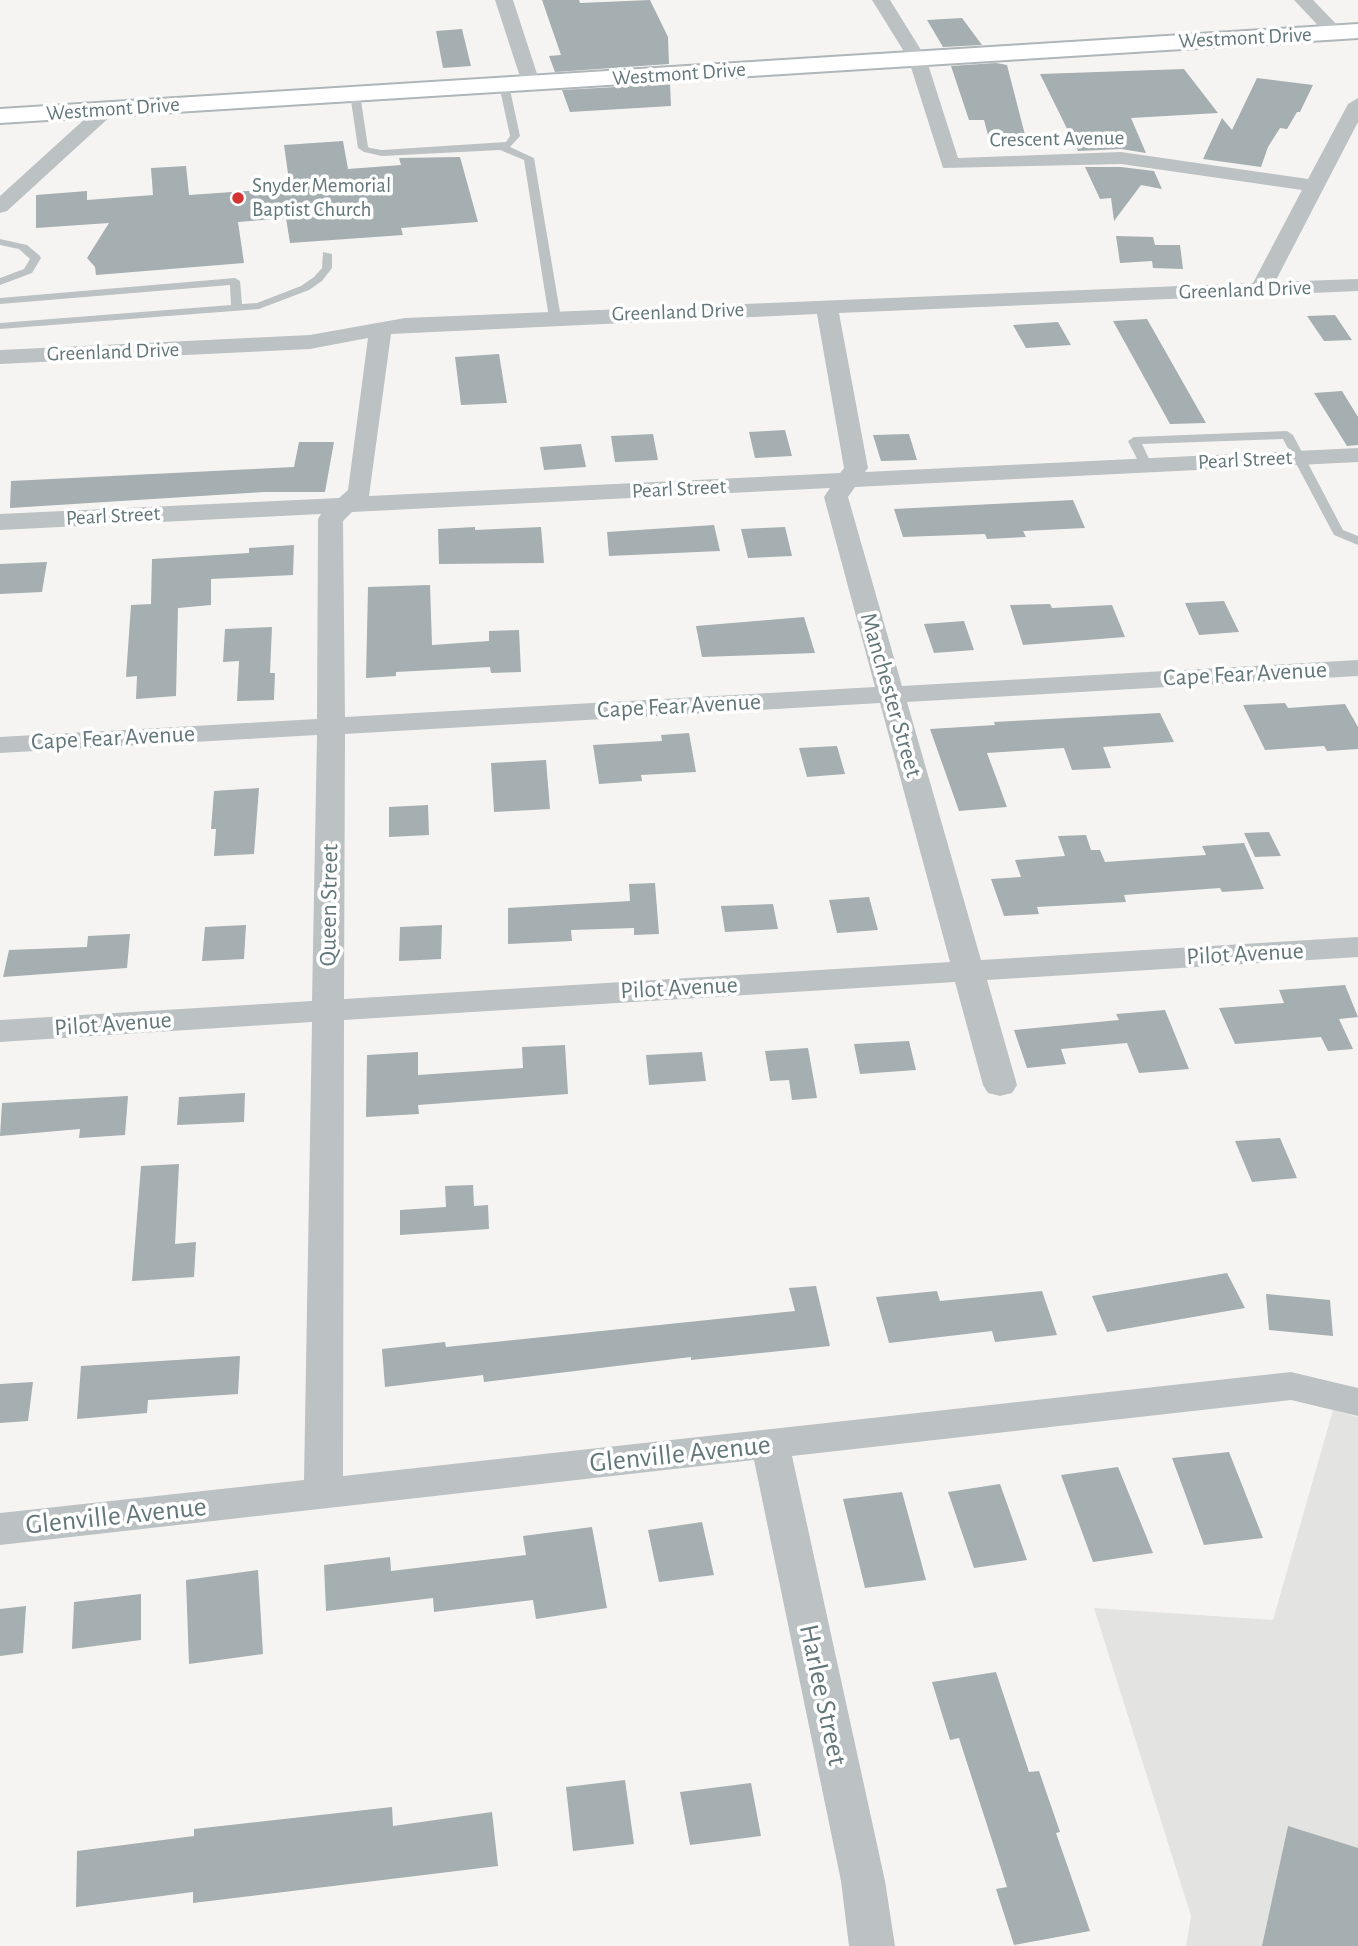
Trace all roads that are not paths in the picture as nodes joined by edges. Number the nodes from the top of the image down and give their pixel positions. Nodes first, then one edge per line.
1 (504, 0) edge
2 (881, 0) edge
3 (1303, 0) edge
4 (1358, 31) edge
5 (1335, 33) junction
6 (917, 58) junction
7 (531, 83) junction
8 (505, 85) junction
9 (355, 94) junction
10 (1358, 104) edge
11 (106, 110) junction
12 (0, 116) edge
13 (501, 147) junction
14 (1315, 186) junction
15 (0, 207) edge
16 (0, 242) edge
17 (327, 254) dead end
18 (0, 282) edge
19 (1358, 285) edge
20 (1260, 289) junction
21 (0, 301) edge
22 (827, 306) junction
23 (237, 307) junction
24 (555, 318) junction
25 (0, 326) edge
26 (380, 330) junction
27 (0, 357) edge
28 (1358, 455) edge
29 (1297, 457) junction
30 (848, 481) junction
31 (347, 505) junction
32 (0, 522) edge
33 (1358, 541) edge
34 (1358, 668) edge
35 (891, 694) junction
36 (331, 725) junction
37 (0, 745) edge
38 (1358, 947) edge
39 (967, 970) junction
40 (328, 1010) junction
41 (0, 1031) edge
42 (1000, 1085) dead end
43 (1358, 1402) edge
44 (769, 1444) junction
45 (323, 1494) junction
46 (0, 1529) edge
47 (872, 1946) edge

1 - 7 street
2 - 6 street
3 - 5 street
4 - 5 street, Westmont Drive
5 - 6 street, Westmont Drive
6 - 7 street, Westmont Drive
6 - 14 street, Crescent Avenue
7 - 8 street, Westmont Drive
8 - 9 street, Westmont Drive
8 - 13 lane
9 - 11 street, Westmont Drive
9 - 13 lane
10 - 14 street
11 - 12 street, Westmont Drive
11 - 15 street
13 - 24 lane
14 - 20 street
16 - 18 lane
17 - 23 lane
19 - 20 street, Greenland Drive
20 - 22 street, Greenland Drive
21 - 23 lane
22 - 24 street, Greenland Drive
22 - 30 street, Manchester Street
23 - 25 lane
24 - 26 street, Greenland Drive
26 - 27 street, Greenland Drive
26 - 31 street, Queen Street
28 - 29 street, Pearl Street
29 - 30 street, Pearl Street
29 - 33 lane
30 - 31 street, Pearl Street
30 - 35 street, Manchester Street
31 - 32 street, Pearl Street
31 - 36 street, Queen Street
34 - 35 street, Cape Fear Avenue
35 - 36 street, Cape Fear Avenue
35 - 39 street, Manchester Street
36 - 37 street, Cape Fear Avenue
36 - 40 street, Queen Street
38 - 39 street, Pilot Avenue
39 - 40 street, Pilot Avenue
39 - 42 street, Manchester Street
40 - 41 street, Pilot Avenue
40 - 45 street, Queen Street
43 - 44 street, Glenville Avenue
44 - 45 street, Glenville Avenue
44 - 47 street, Harlee Street
45 - 46 street, Glenville Avenue

